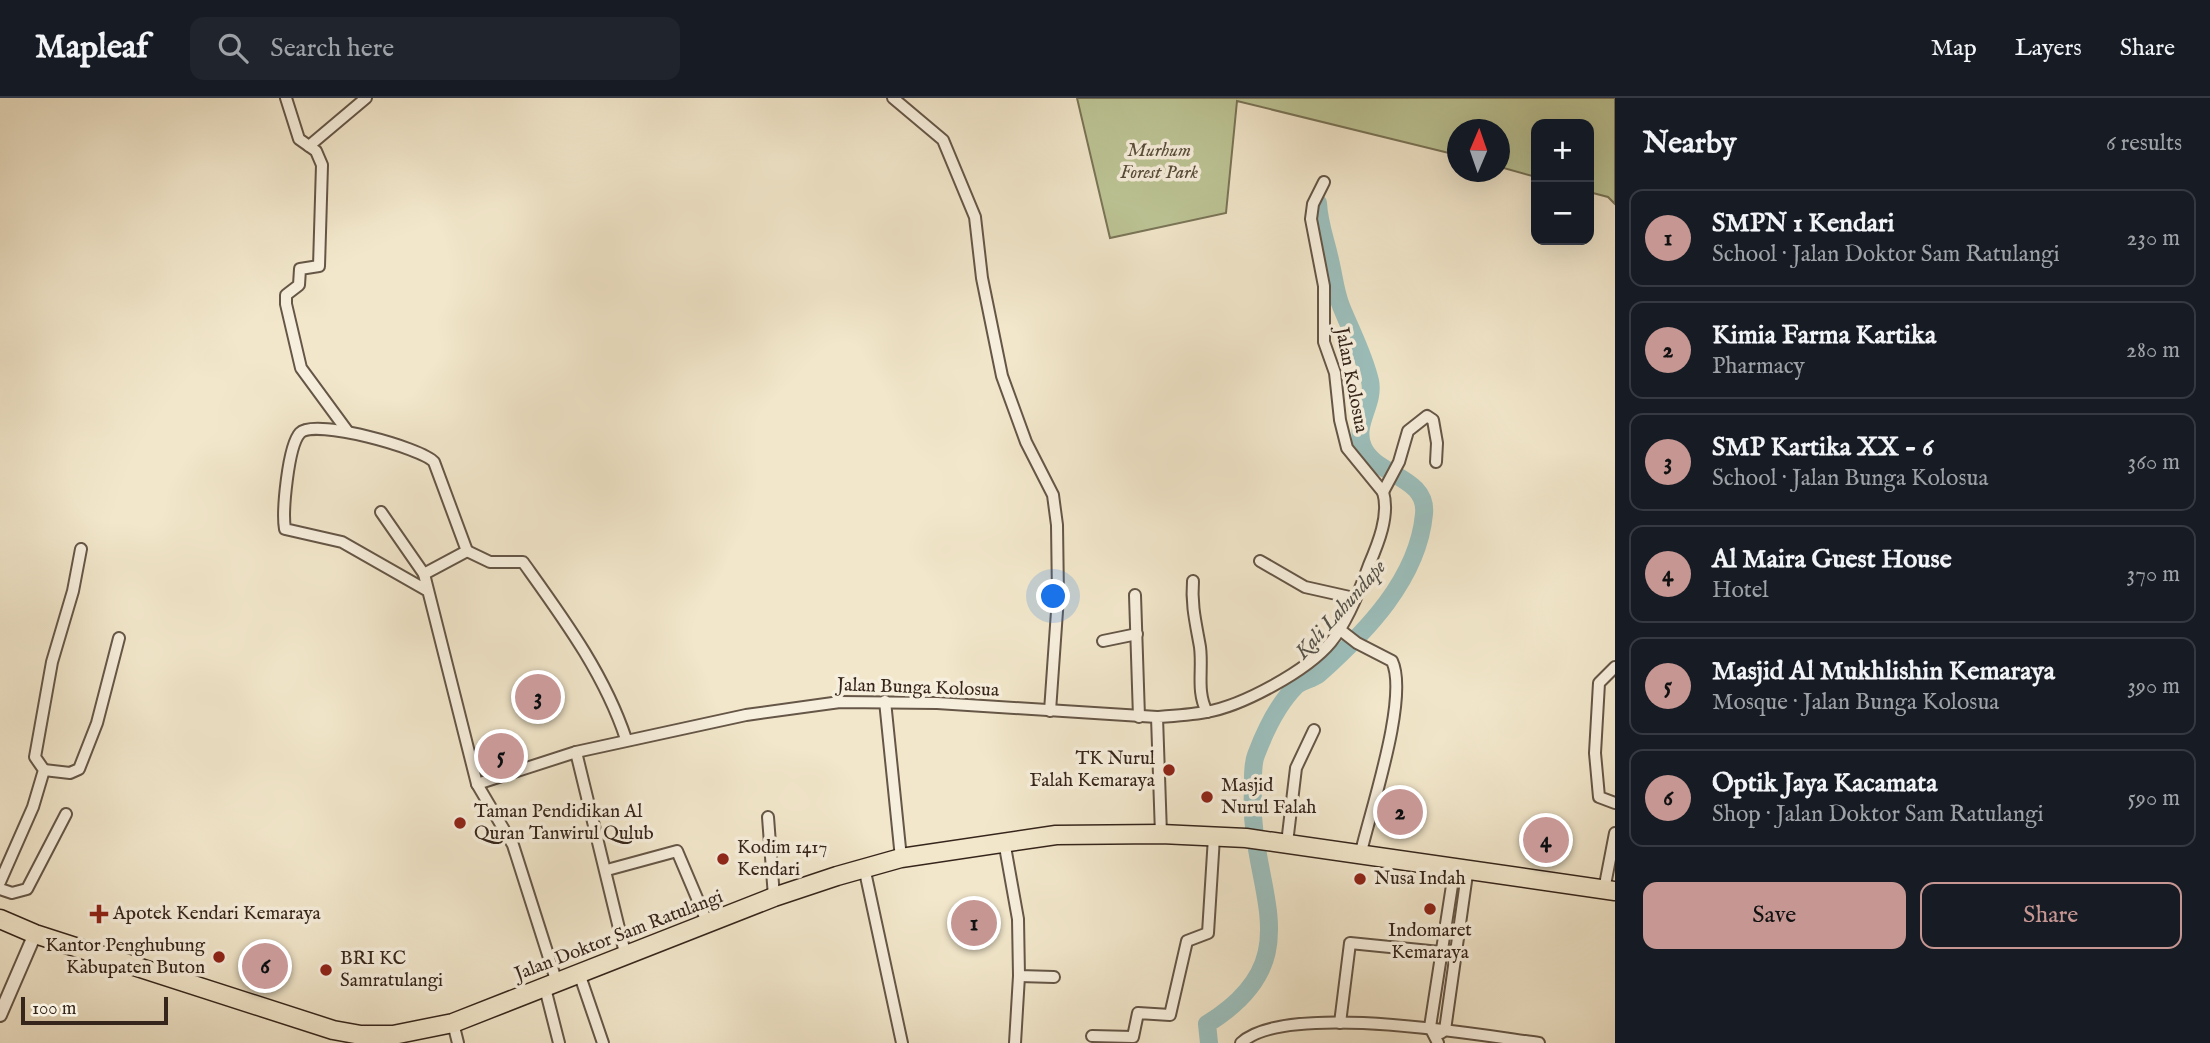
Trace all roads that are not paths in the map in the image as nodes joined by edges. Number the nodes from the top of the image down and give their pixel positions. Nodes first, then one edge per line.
1 (286, 98) edge
2 (366, 98) edge
3 (893, 98) edge
4 (309, 146) junction
5 (1324, 182) dead end
6 (348, 432) junction
7 (1436, 462) dead end
8 (1383, 492) junction
9 (381, 512) dead end
10 (81, 549) dead end
11 (467, 551) junction
12 (1261, 561) dead end
13 (424, 574) junction
14 (1193, 581) dead end
15 (428, 591) junction
16 (1135, 595) dead end
17 (1354, 598) junction
18 (1137, 634) junction
19 (1347, 636) junction
20 (119, 638) dead end
21 (1104, 641) dead end
22 (1615, 667) edge
23 (885, 701) junction
24 (1050, 711) junction
25 (1207, 712) junction
26 (1139, 717) junction
27 (1157, 717) junction
28 (1314, 730) dead end
29 (626, 739) junction
30 (576, 752) junction
31 (44, 770) junction
32 (477, 784) junction
33 (1615, 803) edge
34 (65, 814) dead end
35 (768, 817) dead end
36 (1161, 834) junction
37 (1615, 834) edge
38 (1214, 836) junction
39 (1004, 841) junction
40 (1287, 843) junction
41 (1361, 852) junction
42 (901, 858) junction
43 (864, 867) junction
44 (1462, 867) junction
45 (607, 870) junction
46 (0, 882) edge
47 (0, 889) edge
48 (1610, 890) edge
49 (774, 897) junction
50 (0, 919) edge
51 (708, 924) junction
52 (34, 934) junction
53 (1440, 952) junction
54 (626, 957) junction
55 (579, 973) junction
56 (1019, 976) junction
57 (1054, 977) dead end
58 (551, 985) junction
59 (0, 1015) edge
60 (453, 1023) junction
61 (1340, 1023) junction
62 (1092, 1036) dead end
63 (1435, 1037) edge
64 (458, 1043) edge
65 (559, 1043) edge
66 (603, 1043) edge
67 (902, 1043) edge
68 (1015, 1043) edge
69 (1241, 1043) edge
70 (1539, 1043) edge

1 - 4 street
2 - 4 street
3 - 24 street
4 - 6 street
5 - 8 street, Jalan Kolosua
6 - 11 street
6 - 15 street
7 - 8 street
8 - 17 street, Jalan Bunga Kolosua
9 - 13 street
10 - 31 street
11 - 13 street
11 - 29 street
12 - 17 street
13 - 15 street
14 - 25 street
15 - 32 street
16 - 18 street
17 - 19 street, Jalan Bunga Kolosua
18 - 21 street
18 - 26 street
19 - 25 street, Jalan Bunga Kolosua
19 - 41 street
20 - 31 street
22 - 33 street
23 - 24 street, Jalan Bunga Kolosua
23 - 29 street, Jalan Bunga Kolosua
23 - 42 street
24 - 26 street, Jalan Bunga Kolosua
25 - 27 street, Jalan Bunga Kolosua
26 - 27 street, Jalan Bunga Kolosua
27 - 36 street
28 - 40 street
29 - 30 street, Jalan Bunga Kolosua
30 - 32 street, Jalan Bunga Kolosua
30 - 45 street
31 - 46 street
32 - 58 street
34 - 47 street
35 - 49 street
36 - 38 highway, Jalan Doktor Sam Ratulangi
36 - 39 highway, Jalan Doktor Sam Ratulangi
37 - 48 street
38 - 40 highway, Jalan Doktor Sam Ratulangi
38 - 62 street
39 - 42 highway, Jalan Doktor Sam Ratulangi
39 - 56 street
40 - 41 highway, Jalan Doktor Sam Ratulangi
41 - 44 highway, Jalan Doktor Sam Ratulangi
42 - 43 highway, Jalan Doktor Sam Ratulangi
43 - 49 highway, Jalan Doktor Sam Ratulangi
43 - 67 street
44 - 48 highway, Jalan Doktor Sam Ratulangi
44 - 53 street
44 - 63 street
45 - 51 street
45 - 54 street
49 - 51 highway, Jalan Doktor Sam Ratulangi
50 - 52 highway, Jalan Doktor Sam Ratulangi
51 - 54 highway, Jalan Doktor Sam Ratulangi
52 - 59 street
52 - 60 highway, Jalan Doktor Sam Ratulangi
53 - 61 street
53 - 63 street
54 - 55 highway, Jalan Doktor Sam Ratulangi
55 - 58 highway, Jalan Doktor Sam Ratulangi
55 - 66 street
56 - 57 street
56 - 68 street
58 - 60 highway, Jalan Doktor Sam Ratulangi
58 - 65 street
60 - 64 street
61 - 63 street
61 - 69 street
63 - 70 street

